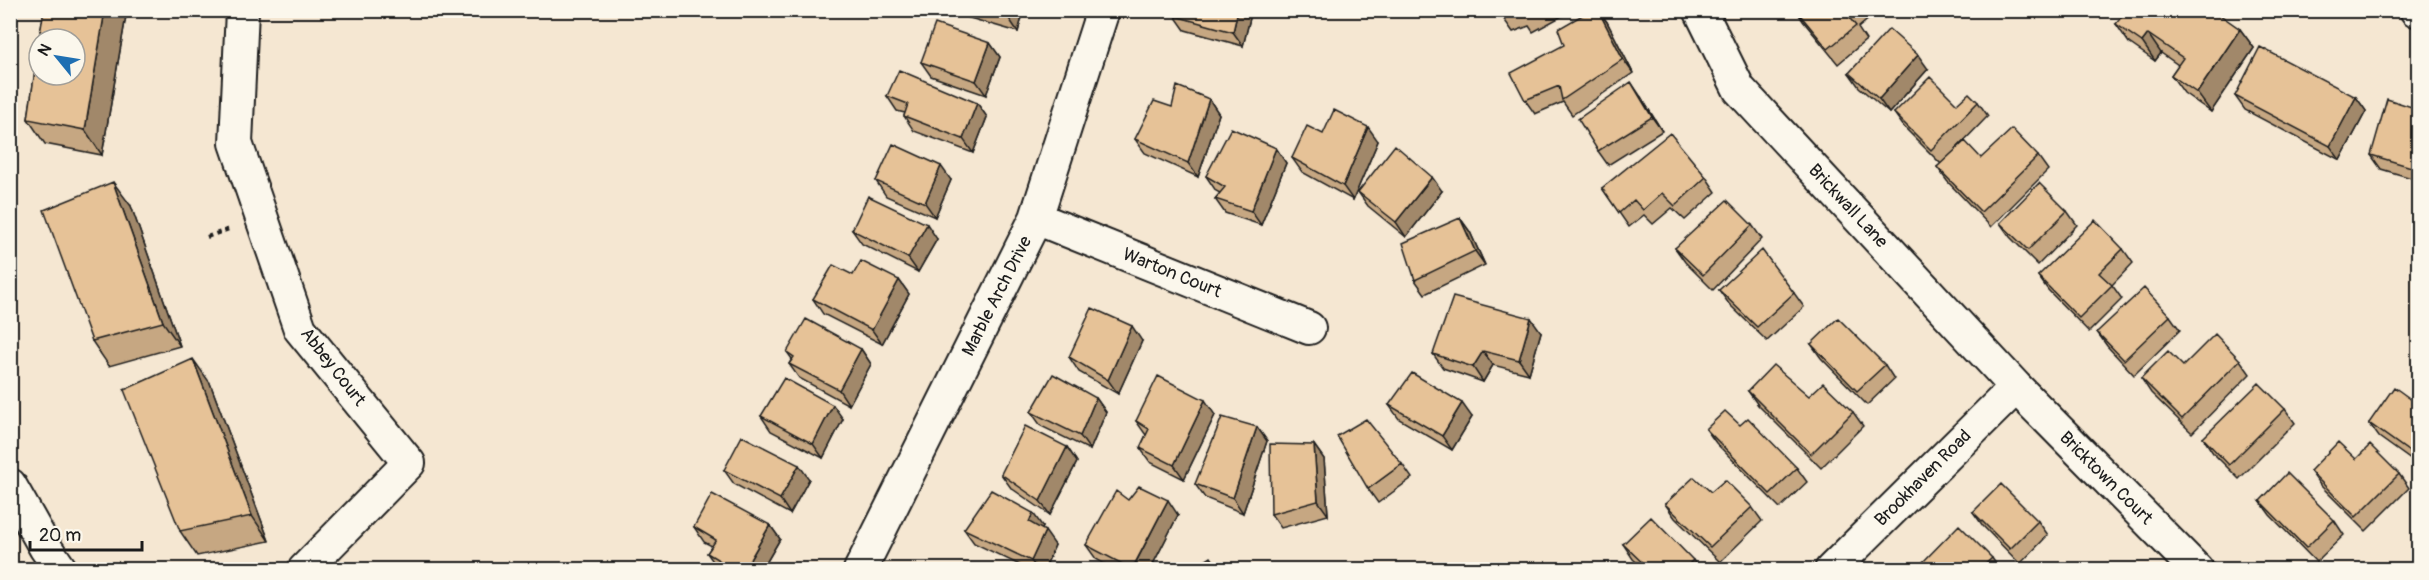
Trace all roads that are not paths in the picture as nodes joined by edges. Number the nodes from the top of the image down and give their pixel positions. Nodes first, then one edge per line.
1 (242, 10) edge
2 (1103, 10) edge
3 (1700, 10) edge
4 (1036, 218) junction
5 (1309, 328) dead end
6 (2016, 387) junction
7 (10, 485) edge
8 (61, 570) edge
9 (304, 570) edge
10 (860, 570) edge
11 (1831, 570) edge
12 (2197, 570) edge

1 - 9 street, Abbey Court
2 - 4 street, Marble Arch Drive
3 - 6 street, Brickwall Lane
4 - 5 street, Warton Court
4 - 10 street, Marble Arch Drive
6 - 11 street, Brookhaven Road
6 - 12 street, Bricktown Court
7 - 8 street

